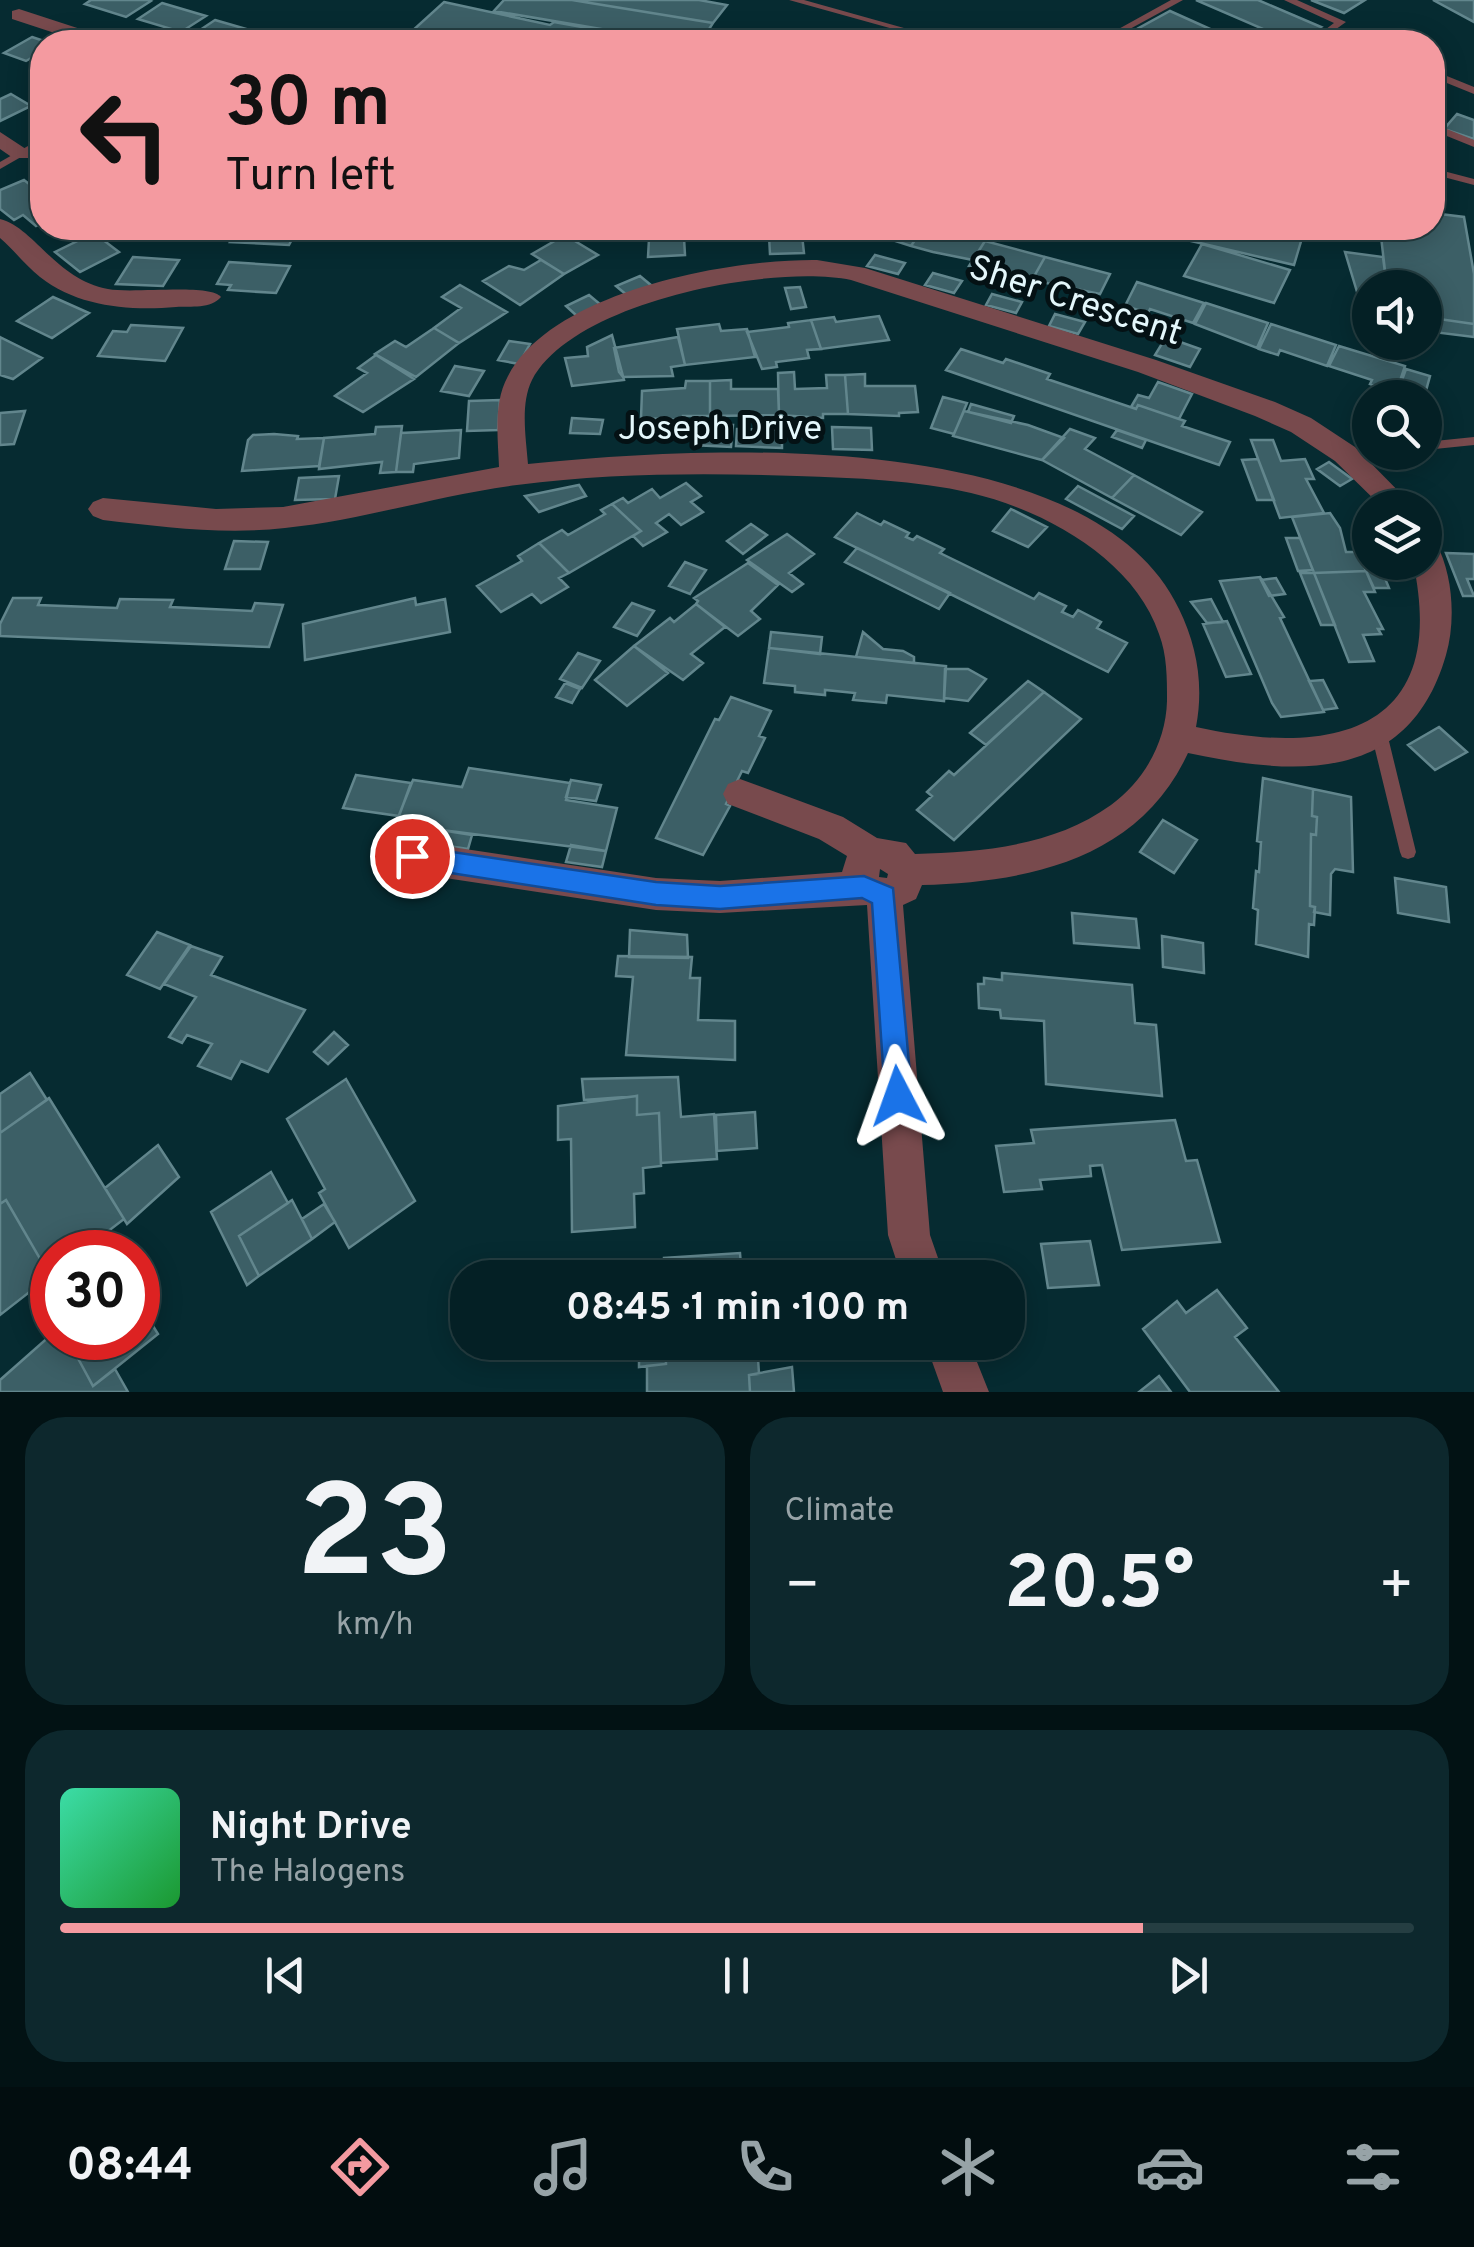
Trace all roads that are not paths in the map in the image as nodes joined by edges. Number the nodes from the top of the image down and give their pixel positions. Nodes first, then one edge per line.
1 (794, 0) edge
2 (1178, 0) edge
3 (1289, 0) edge
4 (18, 15) dead end
5 (64, 30) edge
6 (905, 30) edge
7 (1122, 30) edge
8 (1330, 30) edge
9 (1445, 79) edge
10 (1474, 91) edge
11 (1445, 132) edge
12 (0, 139) edge
13 (1474, 144) edge
14 (30, 147) edge
15 (21, 153) junction
16 (0, 166) edge
17 (1445, 174) edge
18 (1474, 182) edge
19 (0, 226) edge
20 (208, 297) dead end
21 (1474, 441) edge
22 (1442, 444) edge
23 (1352, 450) edge
24 (1371, 470) edge
25 (514, 476) junction
26 (1387, 490) edge
27 (103, 508) dead end
28 (1429, 580) edge
29 (1378, 733) junction
30 (1180, 737) junction
31 (740, 794) dead end
32 (1408, 852) dead end
33 (412, 856) dead end
34 (882, 877) junction
35 (917, 1260) edge
36 (954, 1360) edge
37 (966, 1392) edge

1 - 6 lane
2 - 7 lane
3 - 8 lane
4 - 5 street
9 - 10 lane
11 - 13 lane
12 - 15 street
14 - 15 lane
15 - 16 lane
17 - 18 lane
19 - 20 street
21 - 22 lane
23 - 25 street, Sher Crescent
24 - 26 street, Sher Crescent
25 - 27 street, Joseph Drive
25 - 30 street, Joseph Drive
28 - 29 street
29 - 30 street
29 - 32 lane
30 - 34 street
31 - 34 street
33 - 34 street
34 - 35 street
36 - 37 street

